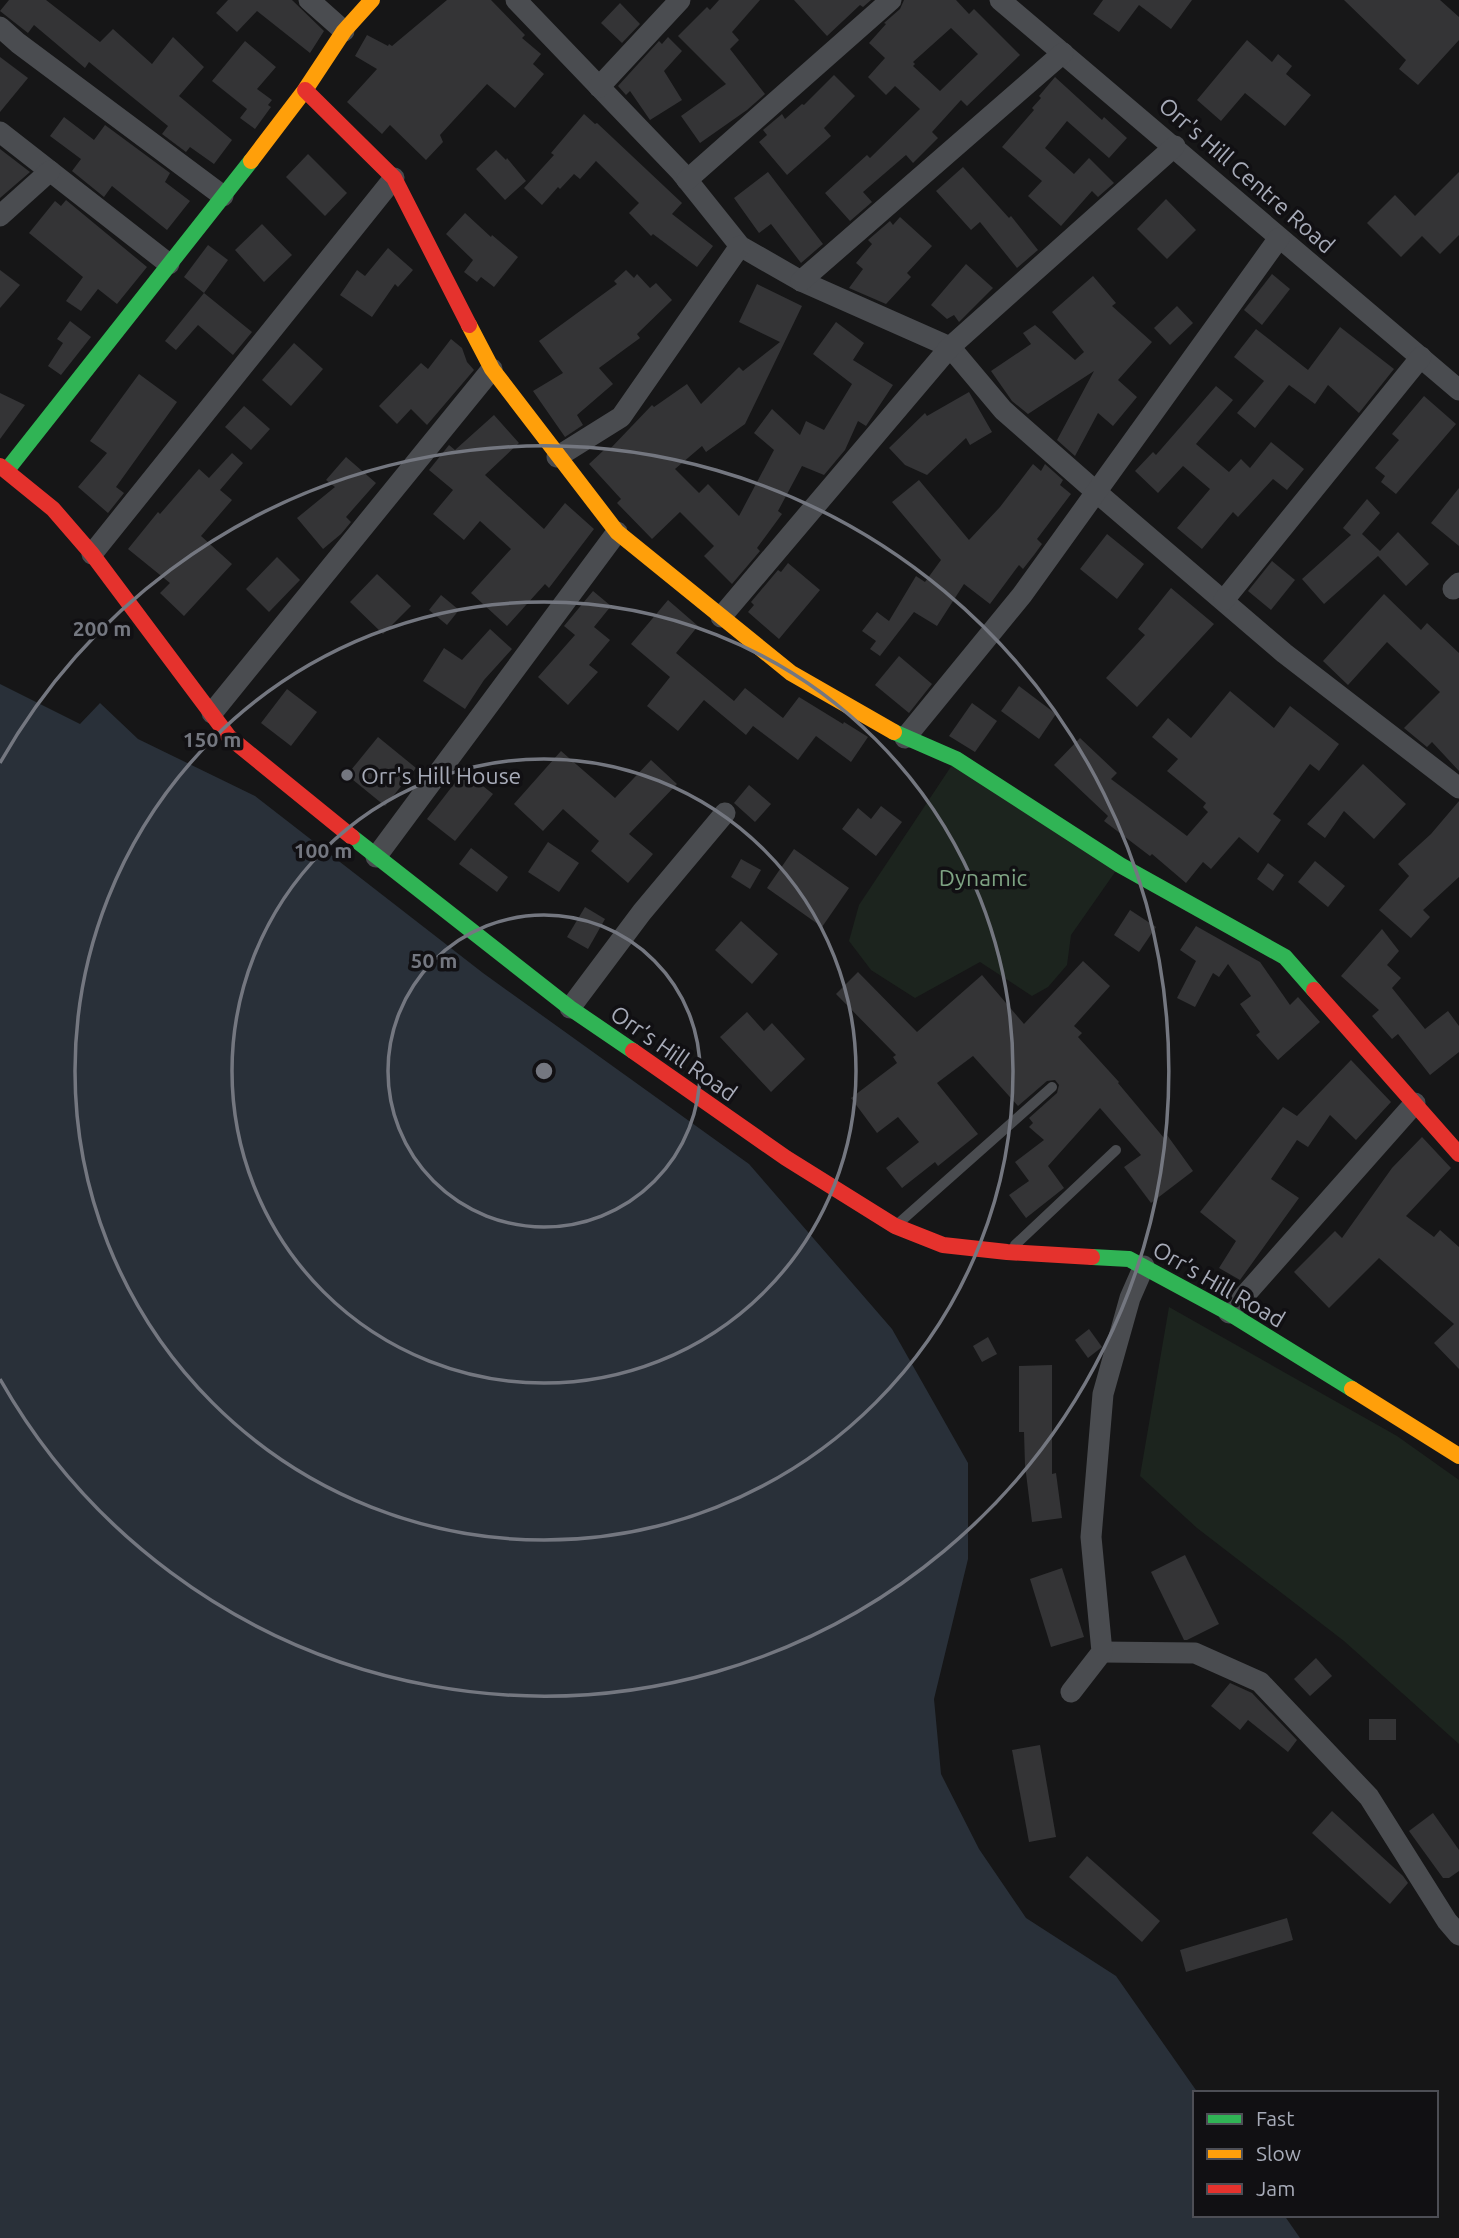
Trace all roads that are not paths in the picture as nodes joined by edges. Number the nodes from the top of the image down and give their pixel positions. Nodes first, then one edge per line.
1 (309, 0) edge
2 (372, 0) edge
3 (516, 0) edge
4 (680, 0) edge
5 (891, 0) edge
6 (1000, 0) edge
7 (0, 27) edge
8 (344, 31) junction
9 (1063, 53) junction
10 (598, 87) junction
11 (305, 90) junction
12 (0, 132) edge
13 (1175, 146) junction
14 (50, 171) junction
15 (394, 178) junction
16 (687, 180) junction
17 (223, 196) junction
18 (0, 216) edge
19 (1279, 238) junction
20 (740, 246) junction
21 (169, 264) junction
22 (801, 281) junction
23 (950, 347) junction
24 (1421, 358) junction
25 (492, 369) junction
26 (1459, 390) edge
27 (557, 457) junction
28 (3, 468) edge
29 (1095, 491) junction
30 (617, 532) junction
31 (92, 554) junction
32 (1224, 600) junction
33 (721, 617) junction
34 (212, 713) junction
35 (905, 738) junction
36 (1459, 788) edge
37 (724, 813) dead end
38 (376, 857) junction
39 (570, 1009) junction
40 (1052, 1087) dead end
41 (1415, 1103) junction
42 (1116, 1150) dead end
43 (1459, 1154) edge
44 (895, 1226) junction
45 (1007, 1252) junction
46 (1144, 1266) junction
47 (1229, 1313) junction
48 (1459, 1457) edge
49 (1102, 1652) junction
50 (1071, 1692) dead end
51 (1459, 1935) edge

1 - 8 street
2 - 8 street
3 - 10 street
4 - 10 street
5 - 16 street
6 - 9 street, Orr's Hill Centre Road
7 - 17 street
8 - 11 street
9 - 13 street, Orr's Hill Centre Road
9 - 22 street
10 - 16 street
11 - 15 street
11 - 17 street
12 - 14 street
13 - 19 street, Orr's Hill Centre Road
13 - 23 street
14 - 18 street
14 - 21 street
15 - 25 street
15 - 31 street
16 - 20 street
17 - 21 street
19 - 24 street, Orr's Hill Centre Road
19 - 29 street
20 - 22 street
20 - 27 street
21 - 28 street
22 - 23 street
23 - 29 street
23 - 33 street
24 - 26 street, Orr's Hill Centre Road
24 - 32 street
25 - 27 street
25 - 34 street
27 - 30 street
28 - 31 street, Orr’s Hill Road
29 - 32 street
29 - 35 street
30 - 33 street
30 - 38 street
31 - 34 street, Orr’s Hill Road
32 - 36 street
33 - 35 street
34 - 38 street, Orr’s Hill Road
35 - 41 street
37 - 39 street
38 - 39 street, Orr’s Hill Road
39 - 44 street, Orr’s Hill Road
40 - 44 lane
41 - 43 street
41 - 47 street
42 - 45 lane
44 - 45 street, Orr’s Hill Road
45 - 46 street, Orr’s Hill Road
46 - 47 street, Orr’s Hill Road
46 - 49 street
47 - 48 street, Orr’s Hill Road
49 - 50 street
49 - 51 street

